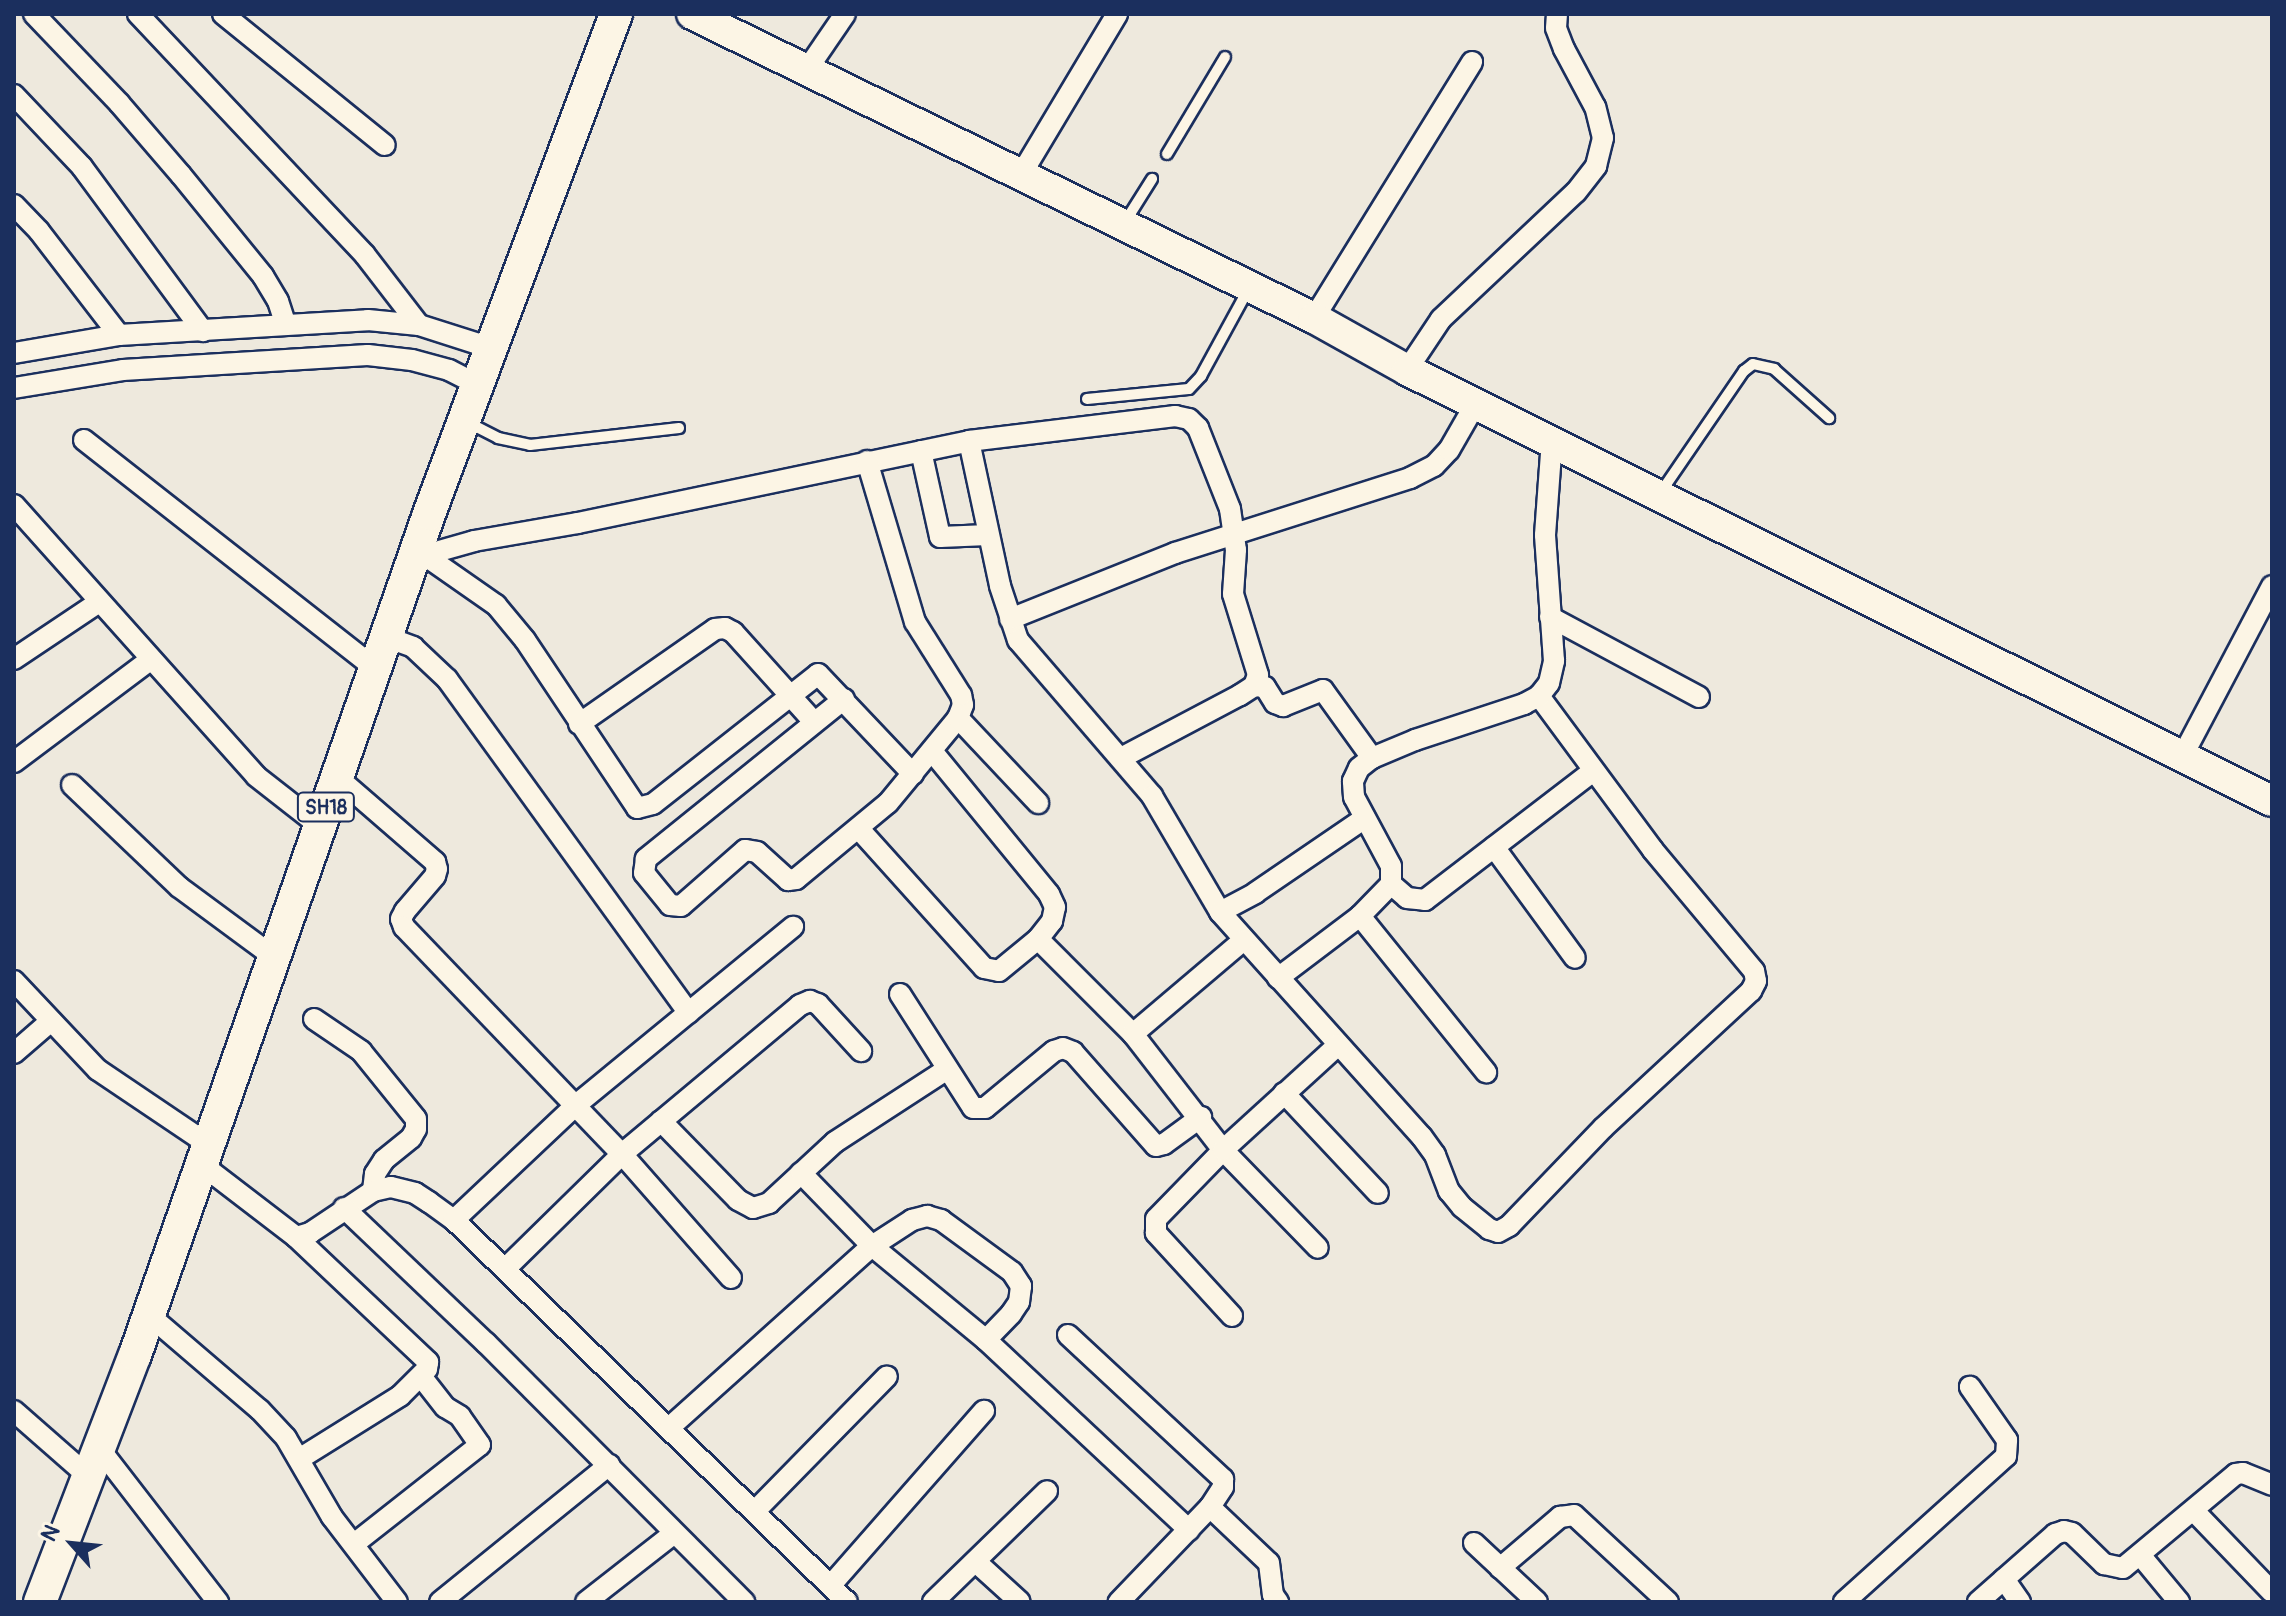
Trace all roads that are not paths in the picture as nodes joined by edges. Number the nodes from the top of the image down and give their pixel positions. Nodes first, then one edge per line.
1 (34, 14) edge
2 (138, 14) edge
3 (223, 14) edge
4 (616, 14) edge
5 (692, 14) edge
6 (845, 14) edge
7 (1557, 14) edge
8 (1114, 15) edge
9 (1225, 57) dead end
10 (1472, 62) dead end
11 (806, 71) junction
12 (14, 95) edge
13 (385, 145) dead end
14 (1167, 154) dead end
15 (1022, 173) junction
16 (1152, 179) dead end
17 (14, 205) edge
18 (1124, 224) junction
19 (1250, 286) junction
20 (1314, 318) junction
21 (286, 325) junction
22 (419, 325) junction
23 (203, 331) junction
24 (119, 335) junction
25 (491, 348) junction
26 (14, 353) edge
27 (1407, 370) junction
28 (477, 384) junction
29 (14, 388) edge
30 (1087, 399) dead end
31 (1476, 403) junction
32 (1829, 418) dead end
33 (464, 420) junction
34 (679, 428) dead end
35 (84, 440) dead end
36 (1552, 440) junction
37 (969, 441) junction
38 (921, 451) junction
39 (867, 461) junction
40 (1660, 494) junction
41 (14, 505) edge
42 (1235, 532) junction
43 (988, 535) junction
44 (420, 552) junction
45 (2272, 586) edge
46 (99, 602) junction
47 (1550, 617) junction
48 (1010, 619) junction
49 (386, 637) junction
50 (14, 659) edge
51 (150, 660) junction
52 (375, 668) junction
53 (1254, 686) junction
54 (790, 693) junction
55 (1539, 696) junction
56 (1699, 697) dead end
57 (844, 699) junction
58 (958, 718) junction
59 (814, 722) junction
60 (579, 724) junction
61 (932, 751) junction
62 (2183, 755) junction
63 (1121, 758) junction
64 (1372, 758) junction
65 (14, 762) edge
66 (1593, 771) junction
67 (913, 774) junction
68 (337, 777) junction
69 (72, 785) dead end
70 (2272, 801) edge
71 (1038, 803) dead end
72 (1365, 818) junction
73 (320, 826) junction
74 (859, 829) junction
75 (1494, 847) junction
76 (1391, 884) junction
77 (1220, 912) junction
78 (1360, 916) junction
79 (793, 927) dead end
80 (1038, 939) junction
81 (1244, 940) junction
82 (274, 957) junction
83 (1575, 958) dead end
84 (1278, 978) junction
85 (14, 981) edge
86 (900, 994) dead end
87 (689, 1013) junction
88 (314, 1019) dead end
89 (51, 1021) junction
90 (1133, 1034) junction
91 (1338, 1045) junction
92 (861, 1051) dead end
93 (14, 1053) edge
94 (946, 1070) junction
95 (1486, 1072) dead end
96 (1284, 1093) junction
97 (576, 1105) junction
98 (1201, 1117) junction
99 (661, 1121) junction
100 (1223, 1150) junction
101 (205, 1154) junction
102 (622, 1154) junction
103 (801, 1173) junction
104 (373, 1191) junction
105 (1378, 1193) dead end
106 (344, 1208) junction
107 (454, 1220) junction
108 (296, 1237) junction
109 (872, 1246) junction
110 (1318, 1248) dead end
111 (505, 1269) junction
112 (731, 1278) dead end
113 (149, 1315) junction
114 (1232, 1316) dead end
115 (1068, 1335) dead end
116 (986, 1340) junction
117 (421, 1376) junction
118 (887, 1376) dead end
119 (1970, 1387) dead end
120 (14, 1411) edge
121 (984, 1411) dead end
122 (670, 1427) junction
123 (299, 1459) junction
124 (94, 1462) junction
125 (609, 1465) junction
126 (2272, 1485) edge
127 (1047, 1491) dead end
128 (1210, 1507) junction
129 (756, 1510) junction
130 (2194, 1511) junction
131 (1189, 1530) junction
132 (673, 1534) junction
133 (1474, 1543) dead end
134 (354, 1544) junction
135 (2141, 1556) junction
136 (976, 1562) junction
137 (1500, 1568) junction
138 (2004, 1579) junction
139 (831, 1585) junction
140 (2272, 1592) edge
141 (40, 1602) edge
142 (218, 1602) edge
143 (397, 1602) edge
144 (440, 1602) edge
145 (586, 1602) edge
146 (744, 1602) edge
147 (847, 1602) edge
148 (933, 1602) edge
149 (1020, 1602) edge
150 (1119, 1602) edge
151 (1278, 1602) edge
152 (1537, 1602) edge
153 (1668, 1602) edge
154 (1844, 1602) edge
155 (1978, 1602) edge
156 (2020, 1602) edge
157 (2179, 1602) edge

1 - 21 street
2 - 22 street
3 - 13 street
4 - 25 main road, SH18
5 - 11 street
6 - 11 street
7 - 27 street
8 - 15 street
9 - 14 lane
10 - 20 street
11 - 15 street
12 - 23 street
15 - 18 street
16 - 18 lane
17 - 24 street
18 - 19 street
19 - 20 street
19 - 30 lane
20 - 27 street
21 - 22 street
21 - 23 street
22 - 25 street
23 - 24 street
24 - 26 street
25 - 28 main road, SH18
27 - 31 street
28 - 29 street
28 - 33 main road, SH18
31 - 36 street
31 - 42 street
32 - 40 lane
33 - 34 lane
33 - 44 main road, SH18
35 - 52 street
36 - 40 street
36 - 47 street
37 - 38 street
37 - 42 street
37 - 43 street
38 - 39 street
38 - 43 street
39 - 44 street
39 - 58 street
40 - 62 street
41 - 46 street
42 - 48 street
42 - 53 street
43 - 48 street
44 - 49 main road, SH18
44 - 60 street
45 - 62 street
46 - 50 street
46 - 51 street
47 - 55 street
47 - 56 street
48 - 63 street
49 - 52 main road, SH18
49 - 87 street
51 - 65 street
51 - 73 street
52 - 68 main road, SH18
53 - 63 street
53 - 64 street
54 - 57 street
54 - 59 street
54 - 60 street
54 - 60 street
55 - 64 street
55 - 66 street
57 - 59 street
57 - 67 street
58 - 61 street
58 - 71 street
59 - 74 street
61 - 67 street
61 - 80 street
62 - 70 street
63 - 77 street
64 - 72 street
66 - 75 street
66 - 91 street
67 - 74 street
68 - 73 main road, SH18
68 - 97 street
69 - 82 street
72 - 76 street
72 - 77 street
73 - 82 main road, SH18
74 - 80 street
75 - 76 street
75 - 83 street
76 - 78 street
77 - 81 street
78 - 84 street
78 - 95 street
79 - 87 street
80 - 90 street
81 - 84 street
81 - 90 street
82 - 101 main road, SH18
84 - 91 street
85 - 89 street
86 - 94 street
87 - 97 street
88 - 104 street
89 - 93 street
89 - 101 street
90 - 98 street
91 - 96 street
92 - 99 street
94 - 98 street
94 - 103 street
96 - 100 street
96 - 105 street
97 - 102 street
97 - 107 street
98 - 100 street
99 - 102 street
99 - 103 street
100 - 110 street
100 - 114 street
101 - 108 street
101 - 113 main road, SH18
102 - 111 street
102 - 112 street
103 - 109 street
104 - 106 street
104 - 107 street
106 - 108 street
106 - 125 street
107 - 111 street
108 - 117 street
109 - 116 street
109 - 116 street
109 - 122 street
111 - 122 street
113 - 123 street
113 - 124 main road, SH18
115 - 128 street
116 - 131 street
117 - 123 street
117 - 134 street
118 - 129 street
119 - 154 street
120 - 124 street
121 - 139 street
122 - 129 street
123 - 134 street
124 - 141 main road, SH18
124 - 142 street
125 - 132 street
125 - 144 street
126 - 130 street
127 - 136 street
128 - 131 street
128 - 151 street
129 - 139 street
130 - 135 street
130 - 140 street
131 - 150 street
132 - 145 street
132 - 146 street
133 - 137 street
134 - 143 street
135 - 138 street
135 - 157 street
136 - 148 street
136 - 149 street
137 - 152 street
137 - 153 street
138 - 155 street
138 - 156 street
139 - 147 street

